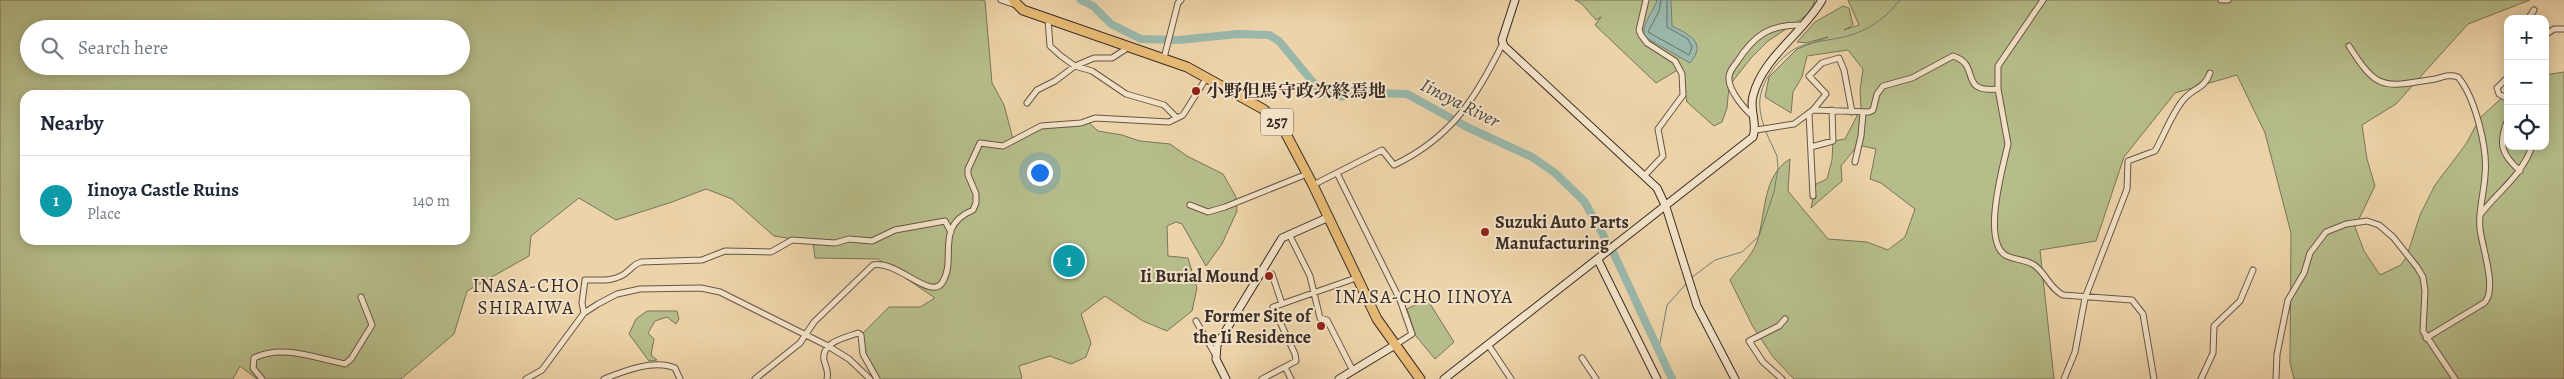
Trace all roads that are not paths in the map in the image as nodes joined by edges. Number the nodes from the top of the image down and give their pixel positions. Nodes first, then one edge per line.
1 (1001, 0) edge
2 (1181, 0) edge
3 (1515, 0) edge
4 (1646, 0) edge
5 (1822, 0) edge
6 (2043, 0) edge
7 (2220, 0) edge
8 (2228, 0) edge
9 (1015, 3) edge
10 (2534, 10) dead end
11 (2531, 15) edge
12 (1048, 20) junction
13 (1803, 25) junction
14 (2564, 29) edge
15 (2549, 32) edge
16 (1503, 43) junction
17 (1129, 46) junction
18 (2349, 46) dead end
19 (1164, 58) junction
20 (1075, 66) junction
21 (2210, 74) dead end
22 (1207, 77) junction
23 (2504, 81) edge
24 (1998, 89) junction
25 (2504, 96) edge
26 (1027, 103) dead end
27 (1832, 110) junction
28 (1811, 112) junction
29 (1852, 112) junction
30 (1863, 113) junction
31 (1754, 117) junction
32 (1177, 118) junction
33 (1757, 130) junction
34 (2504, 132) edge
35 (1810, 147) junction
36 (2530, 150) edge
37 (1855, 162) dead end
38 (2520, 172) junction
39 (1337, 173) junction
40 (1307, 174) junction
41 (1645, 175) junction
42 (1313, 185) junction
43 (1813, 196) dead end
44 (1190, 204) dead end
45 (1666, 207) junction
46 (2479, 215) junction
47 (1329, 217) junction
48 (951, 232) junction
49 (1290, 234) junction
50 (1600, 258) junction
51 (2253, 270) dead end
52 (1272, 274) dead end
53 (1356, 278) junction
54 (1314, 293) junction
55 (361, 297) dead end
56 (2085, 298) junction
57 (1282, 304) junction
58 (584, 313) junction
59 (1784, 319) dead end
60 (1196, 321) dead end
61 (806, 334) junction
62 (2426, 338) junction
63 (1395, 345) junction
64 (828, 346) junction
65 (1489, 346) junction
66 (1215, 354) junction
67 (1582, 358) dead end
68 (1285, 367) junction
69 (1353, 371) junction
70 (1417, 378) edge
71 (262, 379) edge
72 (526, 379) edge
73 (604, 379) edge
74 (680, 379) edge
75 (755, 379) edge
76 (827, 379) edge
77 (870, 379) edge
78 (877, 379) edge
79 (1226, 379) edge
80 (1262, 379) edge
81 (1291, 379) edge
82 (1339, 379) edge
83 (1444, 379) edge
84 (1511, 379) edge
85 (1596, 379) edge
86 (1657, 379) edge
87 (1735, 379) edge
88 (1782, 379) edge
89 (2064, 379) edge
90 (2154, 379) edge
91 (2201, 379) edge
92 (2276, 379) edge
93 (2455, 379) edge

1 - 9 street
2 - 19 street
3 - 16 street
4 - 41 street
5 - 13 street
6 - 24 street
7 - 8 street
9 - 12 highway, 257
10 - 11 street
12 - 17 highway, 257
12 - 20 street
13 - 31 street
13 - 31 street
14 - 15 street
16 - 39 street
16 - 41 street
17 - 19 highway, 257
17 - 20 street
18 - 46 street
19 - 22 highway, 257
20 - 26 street
20 - 32 street
21 - 56 street
22 - 32 street
22 - 40 highway, 257
23 - 25 street
24 - 30 street
24 - 56 street
27 - 28 street
27 - 29 street
27 - 35 street
28 - 29 street
28 - 33 street
28 - 35 street
29 - 30 street
30 - 37 street
31 - 33 street
32 - 48 street
33 - 45 street
34 - 38 street
35 - 43 street
36 - 38 street
38 - 46 street
39 - 42 street
39 - 63 street
40 - 42 highway, 257
40 - 44 street
41 - 45 street
42 - 47 highway, 257
45 - 50 street
45 - 87 street
46 - 62 street
47 - 49 street
47 - 53 highway, 257
48 - 58 street
48 - 61 street
49 - 54 street
49 - 66 street
50 - 65 street
50 - 86 street
51 - 91 street
52 - 57 street
53 - 54 street
53 - 63 highway, 257
54 - 57 street
54 - 69 street
55 - 71 street
56 - 89 street
56 - 90 street
57 - 68 street
58 - 61 street
58 - 72 street
59 - 88 street
60 - 66 street
61 - 64 street
61 - 75 street
62 - 92 street
62 - 93 street
63 - 69 street
63 - 70 highway, 257
64 - 76 street
64 - 77 street
64 - 78 street
65 - 83 street
65 - 84 street
66 - 79 street
67 - 85 street
68 - 80 street
68 - 81 street
69 - 82 street
73 - 74 street

